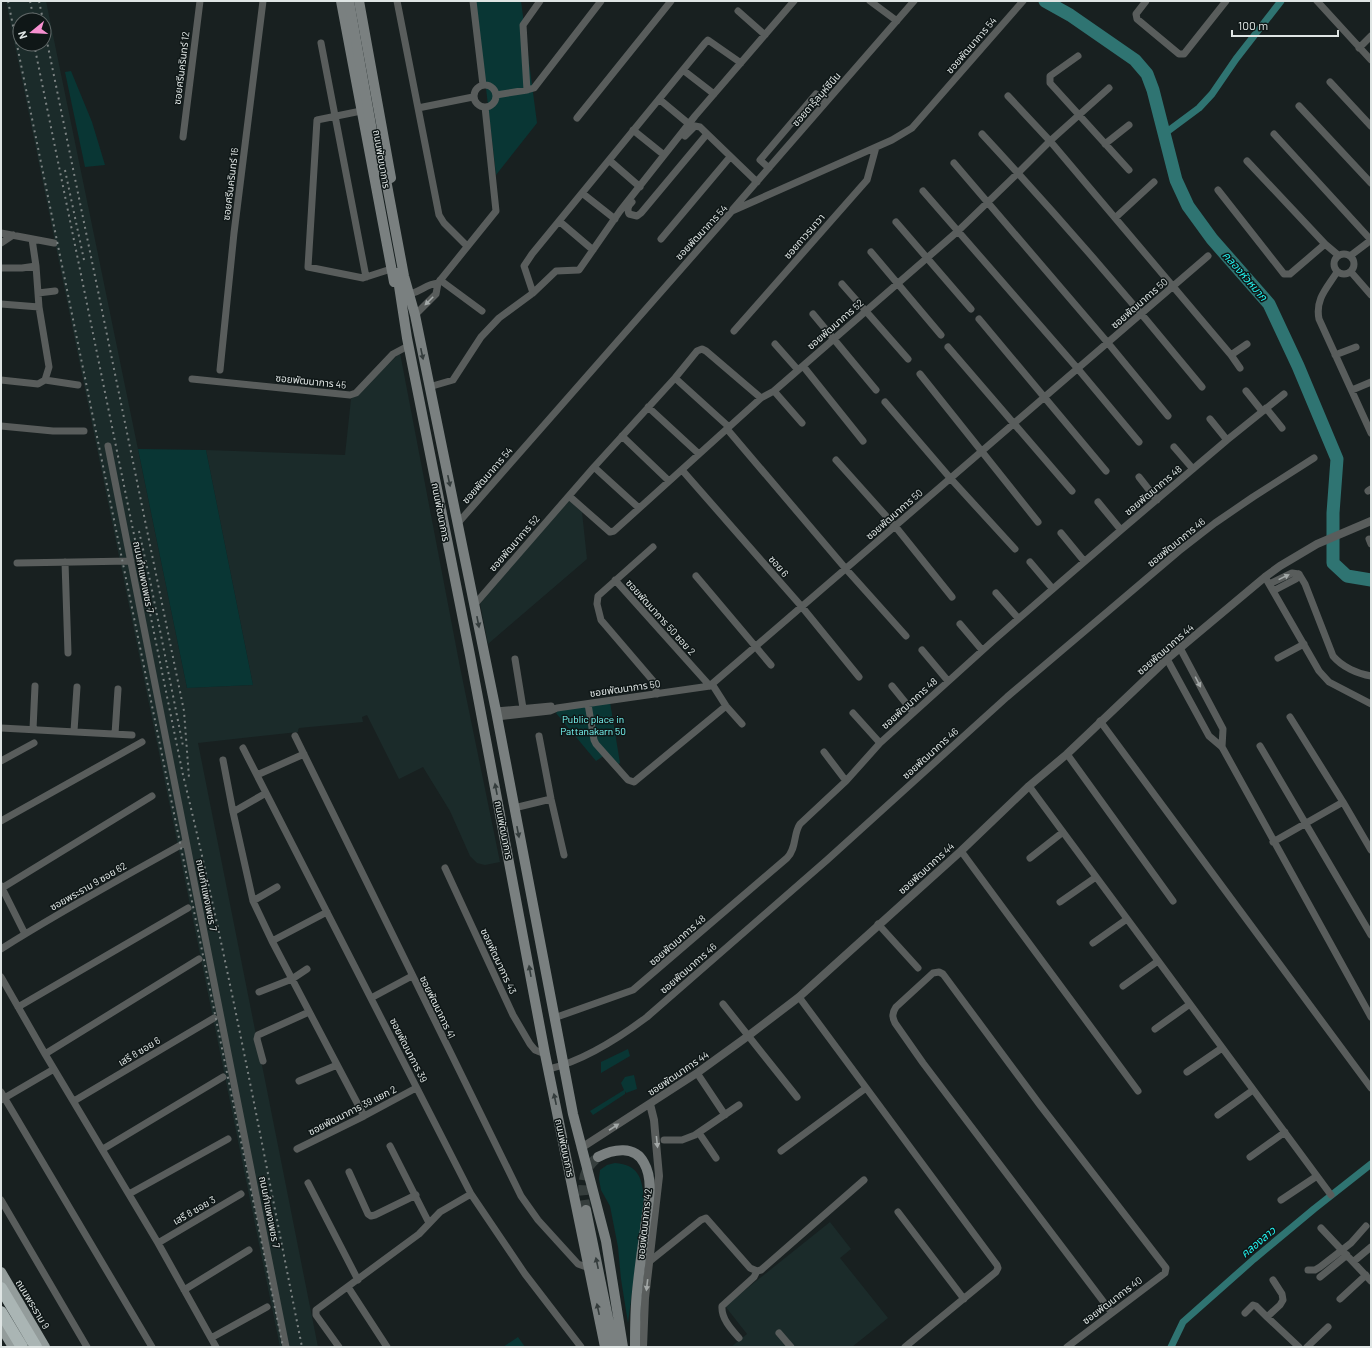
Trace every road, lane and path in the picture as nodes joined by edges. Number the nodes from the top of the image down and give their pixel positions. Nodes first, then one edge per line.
1 (200, 1) edge
2 (263, 1) edge
3 (335, 1) edge
4 (341, 1) edge
5 (349, 1) edge
6 (354, 1) edge
7 (359, 1) edge
8 (397, 1) edge
9 (473, 1) edge
10 (540, 1) edge
11 (601, 1) edge
12 (671, 1) edge
13 (870, 1) edge
14 (914, 1) edge
15 (1023, 1) edge
16 (1146, 1) edge
17 (1226, 1) edge
18 (1317, 1) edge
19 (791, 2) edge
20 (738, 10) dead end
21 (344, 19) junction
22 (897, 21) junction
23 (765, 35) junction
24 (1371, 36) edge
25 (321, 43) dead end
26 (1359, 48) junction
27 (1078, 56) dead end
28 (369, 58) junction
29 (1371, 60) edge
30 (352, 63) junction
31 (741, 63) junction
32 (683, 70) junction
33 (1330, 82) dead end
34 (483, 85) junction
35 (1109, 88) dead end
36 (527, 90) junction
37 (714, 94) junction
38 (496, 95) junction
39 (1008, 96) dead end
40 (473, 97) junction
41 (659, 99) junction
42 (826, 102) junction
43 (1299, 106) dead end
44 (485, 107) junction
45 (418, 108) junction
46 (361, 111) junction
47 (1079, 115) junction
48 (335, 116) junction
49 (577, 118) dead end
50 (688, 124) junction
51 (1129, 125) dead end
52 (1371, 126) edge
53 (633, 130) junction
54 (707, 134) junction
55 (982, 134) dead end
56 (1274, 134) dead end
57 (183, 137) dead end
58 (1050, 141) junction
59 (1105, 144) junction
60 (876, 147) junction
61 (664, 155) junction
62 (730, 157) junction
63 (609, 160) junction
64 (1247, 161) dead end
65 (954, 163) dead end
66 (769, 168) junction
67 (381, 170) junction
68 (1129, 170) dead end
69 (1018, 173) junction
70 (757, 182) junction
71 (1154, 182) dead end
72 (1371, 183) edge
73 (640, 187) junction
74 (1218, 190) dead end
75 (924, 191) dead end
76 (582, 193) junction
77 (988, 202) junction
78 (732, 210) junction
79 (1115, 218) junction
80 (615, 219) junction
81 (559, 221) junction
82 (896, 222) dead end
83 (958, 231) junction
84 (1, 233) edge
85 (13, 235) junction
86 (32, 238) junction
87 (661, 240) dead end
88 (1, 243) edge
89 (54, 243) dead end
90 (1325, 244) junction
91 (468, 246) junction
92 (593, 250) junction
93 (871, 252) dead end
94 (1338, 255) junction
95 (1208, 256) dead end
96 (1350, 256) junction
97 (927, 258) junction
98 (36, 266) junction
99 (1, 268) edge
100 (391, 269) junction
101 (1337, 272) junction
102 (1351, 272) junction
103 (366, 277) junction
104 (439, 281) junction
105 (897, 283) junction
106 (842, 284) dead end
107 (1173, 287) junction
108 (55, 291) dead end
109 (38, 293) junction
110 (412, 293) junction
111 (533, 293) junction
112 (1371, 295) edge
113 (1, 304) edge
114 (39, 307) junction
115 (971, 310) dead end
116 (482, 311) dead end
117 (866, 311) junction
118 (402, 313) junction
119 (813, 314) dead end
120 (1142, 314) junction
121 (415, 316) junction
122 (979, 319) dead end
123 (734, 331) dead end
124 (941, 335) dead end
125 (834, 339) junction
126 (1108, 343) junction
127 (775, 344) dead end
128 (1247, 344) dead end
129 (408, 346) junction
130 (948, 347) dead end
131 (1356, 347) dead end
132 (1231, 355) junction
133 (1335, 355) junction
134 (908, 358) dead end
135 (800, 368) junction
136 (1240, 368) dead end
137 (1078, 369) junction
138 (220, 370) dead end
139 (920, 374) dead end
140 (675, 378) junction
141 (192, 379) dead end
142 (1, 380) edge
143 (44, 381) junction
144 (1371, 382) edge
145 (78, 385) dead end
146 (429, 387) junction
147 (1202, 387) dead end
148 (876, 390) dead end
149 (1352, 390) junction
150 (774, 391) junction
151 (1246, 391) dead end
152 (1284, 394) dead end
153 (761, 398) junction
154 (1045, 398) junction
155 (885, 402) dead end
156 (648, 407) junction
157 (1264, 409) junction
158 (1168, 416) dead end
159 (1210, 419) dead end
160 (802, 423) dead end
161 (1369, 423) edge
162 (1014, 424) junction
163 (1, 426) edge
164 (728, 428) junction
165 (1282, 428) dead end
166 (84, 432) dead end
167 (1371, 433) edge
168 (622, 436) junction
169 (1227, 440) junction
170 (863, 441) dead end
171 (1139, 442) dead end
172 (108, 446) dead end
173 (1174, 447) dead end
174 (982, 451) junction
175 (699, 454) junction
176 (1314, 458) dead end
177 (836, 460) dead end
178 (594, 467) junction
179 (1193, 469) junction
180 (682, 470) junction
181 (1106, 471) dead end
182 (1139, 477) dead end
183 (951, 479) junction
184 (669, 481) junction
185 (1072, 491) dead end
186 (569, 496) junction
187 (1157, 500) junction
188 (1098, 502) dead end
189 (639, 508) junction
190 (1038, 522) dead end
191 (1371, 522) edge
192 (458, 523) junction
193 (895, 526) junction
194 (1121, 530) junction
195 (1061, 533) dead end
196 (653, 547) dead end
197 (1015, 549) dead end
198 (131, 561) junction
199 (1084, 561) junction
200 (65, 562) junction
201 (1030, 562) dead end
202 (17, 563) dead end
203 (846, 569) junction
204 (1299, 574) junction
205 (696, 576) dead end
206 (615, 580) junction
207 (1267, 581) junction
208 (1052, 588) junction
209 (1273, 591) junction
210 (996, 593) dead end
211 (952, 597) dead end
212 (475, 604) junction
213 (802, 607) junction
214 (1018, 618) junction
215 (960, 624) dead end
216 (906, 636) dead end
217 (1304, 644) junction
218 (756, 647) junction
219 (1180, 648) junction
220 (922, 650) dead end
221 (982, 650) junction
222 (68, 653) dead end
223 (1278, 658) dead end
224 (515, 659) dead end
225 (1167, 659) junction
226 (771, 666) dead end
227 (1371, 676) edge
228 (859, 677) dead end
229 (948, 681) junction
230 (711, 685) junction
231 (35, 686) dead end
232 (892, 686) dead end
233 (77, 687) dead end
234 (118, 689) dead end
235 (657, 694) junction
236 (588, 704) junction
237 (1371, 704) edge
238 (726, 706) junction
239 (523, 708) junction
240 (557, 708) junction
241 (913, 712) junction
242 (853, 713) dead end
243 (496, 714) junction
244 (1290, 717) dead end
245 (1100, 721) junction
246 (742, 724) dead end
247 (1, 728) edge
248 (33, 730) junction
249 (74, 731) junction
250 (115, 734) junction
251 (132, 735) dead end
252 (295, 736) dead end
253 (539, 736) dead end
254 (142, 742) dead end
255 (34, 743) dead end
256 (880, 743) junction
257 (1260, 746) dead end
258 (1222, 747) junction
259 (243, 748) dead end
260 (824, 752) dead end
261 (304, 754) junction
262 (1067, 754) junction
263 (223, 760) dead end
264 (1, 761) edge
265 (257, 775) junction
266 (846, 781) junction
267 (1029, 786) junction
268 (266, 794) junction
269 (152, 796) dead end
270 (551, 799) junction
271 (1343, 802) junction
272 (514, 808) junction
273 (233, 812) junction
274 (1, 821) edge
275 (1306, 823) junction
276 (1063, 832) junction
277 (186, 842) junction
278 (1273, 842) junction
279 (1371, 850) edge
280 (961, 851) junction
281 (564, 855) dead end
282 (1030, 858) dead end
283 (445, 868) dead end
284 (1096, 877) junction
285 (1, 887) edge
286 (277, 887) dead end
287 (253, 901) junction
288 (1173, 901) dead end
289 (1060, 902) dead end
290 (188, 908) dead end
291 (327, 912) junction
292 (1127, 919) junction
293 (878, 924) junction
294 (25, 934) junction
295 (1371, 935) edge
296 (272, 941) junction
297 (1093, 943) dead end
298 (1, 949) edge
299 (199, 960) dead end
300 (1158, 961) junction
301 (918, 968) dead end
302 (307, 970) dead end
303 (412, 976) junction
304 (1, 977) edge
305 (292, 979) junction
306 (1123, 986) dead end
307 (259, 992) dead end
308 (799, 997) junction
309 (371, 998) junction
310 (723, 1004) dead end
311 (1190, 1004) junction
312 (18, 1006) junction
313 (309, 1012) junction
314 (1371, 1017) edge
315 (214, 1018) dead end
316 (554, 1018) junction
317 (1154, 1029) dead end
318 (748, 1036) junction
319 (1222, 1048) junction
320 (45, 1054) junction
321 (546, 1054) junction
322 (263, 1061) dead end
323 (337, 1065) junction
324 (563, 1066) junction
325 (54, 1069) junction
326 (549, 1069) junction
327 (697, 1072) junction
328 (1187, 1072) dead end
329 (223, 1077) dead end
330 (299, 1081) dead end
331 (416, 1088) junction
332 (866, 1088) junction
333 (1371, 1088) edge
334 (1253, 1090) junction
335 (1138, 1091) dead end
336 (2, 1097) edge
337 (797, 1097) dead end
338 (74, 1101) junction
339 (650, 1104) junction
340 (739, 1105) dead end
341 (725, 1115) junction
342 (1218, 1115) dead end
343 (364, 1116) junction
344 (1285, 1132) junction
345 (699, 1133) junction
346 (228, 1139) dead end
347 (664, 1140) dead end
348 (390, 1146) dead end
349 (581, 1148) junction
350 (103, 1149) junction
351 (297, 1149) dead end
352 (780, 1151) dead end
353 (598, 1157) tunnel mouth
354 (1250, 1157) dead end
355 (716, 1158) dead end
356 (349, 1172) dead end
357 (1317, 1176) junction
358 (864, 1180) dead end
359 (308, 1183) dead end
360 (129, 1194) junction
361 (241, 1194) dead end
362 (471, 1194) junction
363 (416, 1195) junction
364 (1331, 1195) dead end
365 (1, 1200) edge
366 (1281, 1200) dead end
367 (586, 1210) tunnel mouth
368 (898, 1212) dead end
369 (429, 1223) junction
370 (1366, 1226) dead end
371 (1321, 1228) dead end
372 (158, 1243) junction
373 (1371, 1247) edge
374 (249, 1250) dead end
375 (1345, 1253) junction
376 (650, 1261) junction
377 (1353, 1262) junction
378 (589, 1268) junction
379 (1308, 1270) dead end
380 (1, 1272) edge
381 (757, 1272) junction
382 (1320, 1277) dead end
383 (1368, 1278) edge
384 (358, 1280) junction
385 (1272, 1280) dead end
386 (1, 1288) edge
387 (348, 1288) junction
388 (184, 1290) junction
389 (964, 1299) junction
390 (1340, 1299) dead end
391 (267, 1308) dead end
392 (1, 1312) edge
393 (1112, 1313) junction
394 (1245, 1313) dead end
395 (1267, 1316) junction
396 (1, 1326) edge
397 (1328, 1327) dead end
398 (779, 1333) dead end
399 (211, 1338) junction
400 (739, 1338) dead end
401 (13, 1347) edge
402 (22, 1347) edge
403 (36, 1347) edge
404 (45, 1347) edge
405 (87, 1347) edge
406 (152, 1347) edge
407 (216, 1347) edge
408 (286, 1347) edge
409 (339, 1347) edge
410 (387, 1347) edge
411 (581, 1347) edge
412 (606, 1347) edge
413 (614, 1347) edge
414 (623, 1347) edge
415 (635, 1347) edge
416 (643, 1347) edge
417 (791, 1347) edge
418 (906, 1347) edge
419 (1067, 1347) edge
420 (1299, 1347) edge
421 (1307, 1347) edge

1 - 57 street, ซอยศรีนครินทร์ 12
2 - 138 street, ซอยศรีนครินทร์ 16
3 - 21 main road
4 - 21 main road, ถนนพัฒนาการ
5 - 67 main road, ถนนพัฒนาการ, bridge
6 - 67 main road, ถนนพัฒนาการ
7 - 28 main road, ถนนพัฒนาการ
8 - 45 street
9 - 34 street
10 - 36 street
11 - 36 street
12 - 49 street
13 - 22 street
14 - 22 street, ซอยดารุ๊ลมุห์ซีนีน
15 - 60 street, ซอยพัฒนาการ 54
16 - 17 street
18 - 26 street
19 - 23 street
20 - 23 street
21 - 30 main road, ถนนพัฒนาการ
22 - 42 street, ซอยดารุ๊ลมุห์ซีนีน
23 - 31 street
24 - 26 street
25 - 48 street
26 - 29 street
27 - 47 street
28 - 30 main road
28 - 110 main road, ถนนพัฒนาการ
30 - 46 main road, ถนนพัฒนาการ
31 - 32 street
31 - 37 street
32 - 37 street
32 - 41 street
33 - 52 street
34 - 38 street
34 - 40 street
35 - 47 street, ซอยพัฒนาการ 52
36 - 38 street
37 - 50 street
38 - 44 street
39 - 58 street
40 - 44 street
40 - 45 street
41 - 50 street
41 - 53 street
42 - 66 street, ซอยดารุ๊ลมุห์ซีนีน
42 - 66 street
43 - 72 street
44 - 91 street
45 - 91 street
46 - 48 street
46 - 100 main road, ถนนพัฒนาการ
47 - 58 street, ซอยพัฒนาการ 52
47 - 59 street
48 - 103 street
48 - 103 street
50 - 61 street
51 - 59 street
53 - 61 street
53 - 63 street
54 - 54 street
54 - 62 street
55 - 69 street
56 - 96 street
58 - 69 street, ซอยพัฒนาการ 52
58 - 79 street
59 - 68 street
60 - 78 street, ซอยพัฒนาการ 54
60 - 123 street, ซอยถาวรนาวา
61 - 73 street
62 - 70 street
62 - 87 street
63 - 73 street
63 - 76 street
64 - 90 street
65 - 77 street
66 - 70 street, ซอยดารุ๊ลมุห์ซีนีน
67 - 118 main road, ถนนพัฒนาการ
67 - 121 main road, ถนนพัฒนาการ
69 - 77 street, ซอยพัฒนาการ 52
69 - 120 street
70 - 78 street, ซอยดารุ๊ลมุห์ซีนีน
71 - 79 street
73 - 80 street
74 - 90 street
75 - 83 street
76 - 80 street
76 - 81 street
77 - 83 street, ซอยพัฒนาการ 52
77 - 126 street
78 - 192 street, ซอยพัฒนาการ 54
79 - 107 street
80 - 92 street
81 - 92 street
81 - 111 street
82 - 97 street
83 - 97 street, ซอยพัฒนาการ 52
83 - 137 street
84 - 85 street
85 - 86 street
85 - 88 street
86 - 89 street
86 - 98 street
90 - 94 street
91 - 104 street
92 - 111 street
93 - 105 street
94 - 96 street
94 - 101 street
95 - 107 street, ซอยพัฒนาการ 50
96 - 102 street
97 - 105 street, ซอยพัฒนาการ 52
97 - 115 street
98 - 99 street
98 - 109 street
100 - 103 street
100 - 118 main road, ถนนพัฒนาการ
101 - 102 street
101 - 133 street
102 - 112 street
104 - 110 street
104 - 116 street
104 -> 121 street
105 - 117 street, ซอยพัฒนาการ 52
105 - 124 street
106 - 117 street
107 - 120 street, ซอยพัฒนาการ 50
107 - 132 street
108 - 109 street
109 - 114 street
110 - 121 main road, ถนนพัฒนาการ
111 - 146 street
113 - 114 street
114 - 143 street
117 - 125 street, ซอยพัฒนาการ 52
117 - 134 street
118 - 129 main road, ถนนพัฒนาการ
119 - 125 street
120 - 126 street, ซอยพัฒนาการ 50
120 - 147 street
121 -> 146 main road, ถนนพัฒนาการ
122 - 154 street
125 - 135 street, ซอยพัฒนาการ 52
125 - 148 street
126 - 137 street, ซอยพัฒนาการ 50
126 - 158 street
127 - 135 street
128 - 132 street
129 - 141 street, ซอยพัฒนาการ 45
321 -> 129 main road, ถนนพัฒนาการ
130 - 162 street
131 - 133 street
132 - 136 street
133 - 149 street
135 - 150 street, ซอยพัฒนาการ 52
135 - 170 street
137 - 154 street, ซอยพัฒนาการ 50
137 - 171 street
139 - 174 street
140 - 153 street, ซอยพัฒนาการ 52
140 - 156 street, ซอยพัฒนาการ 52
140 - 164 street
142 - 143 street
143 - 145 street
144 - 149 street
146 -> 192 main road, ถนนพัฒนาการ
149 - 161 street
150 - 153 street, ซอยพัฒนาการ 52
150 - 160 street
151 - 157 street
152 - 157 street, ซอยพัฒนาการ 48
153 - 164 street, ซอยพัฒนาการ 52
154 - 162 street, ซอยพัฒนาการ 50
154 - 181 street
155 - 183 street
156 - 168 street, ซอยพัฒนาการ 52
156 - 175 street
157 - 165 street
157 - 169 street, ซอยพัฒนาการ 48
159 - 169 street
161 - 167 street
162 - 174 street, ซอยพัฒนาการ 50
162 - 185 street
163 - 166 street
164 - 175 street, ซอยพัฒนาการ 52
164 - 203 street
168 - 178 street, ซอยพัฒนาการ 52
168 - 184 street
169 - 179 street, ซอยพัฒนาการ 48
172 - 198 street, ถนนกำแพงเพชร 7
173 - 179 street
174 - 183 street, ซอยพัฒนาการ 50
174 - 190 street
175 - 180 street, ซอยพัฒนาการ 52
176 - 324 street, ซอยพัฒนาการ 46
177 - 193 street
178 - 186 street, ซอยพัฒนาการ 52
178 - 189 street
179 - 187 street, ซอยพัฒนาการ 48
180 - 184 street, ซอยพัฒนาการ 52
180 - 213 street, ซอย 6
182 - 187 street
183 - 193 street, ซอยพัฒนาการ 50
183 - 197 street
184 - 189 street, ซอยพัฒนาการ 52
186 - 189 street, ซอยพัฒนาการ 52
186 - 212 street, ซอยพัฒนาการ 52
187 - 194 street, ซอยพัฒนาการ 48
188 - 194 street
191 - 207 street, ซอยพัฒนาการ 44
192 - 212 main road, ถนนพัฒนาการ
193 - 203 street, ซอยพัฒนาการ 50
193 - 211 street
194 - 199 street, ซอยพัฒนาการ 48
195 - 199 street
196 - 206 street, ซอยพัฒนาการ 50 ซอย 2
198 - 200 street
198 - 277 street, ถนนกำแพงเพชร 7
199 - 208 street, ซอยพัฒนาการ 48
200 - 202 street
200 - 222 street
201 - 208 street
203 - 213 street, ซอยพัฒนาการ 50
203 - 216 street
207 -> 204 street
204 - 209 street
204 - 227 street
205 - 218 street
206 - 230 street, ซอยพัฒนาการ 50 ซอย 2
206 - 235 street
207 - 209 street
207 - 219 street, ซอยพัฒนาการ 44
208 - 214 street, ซอยพัฒนาการ 48
209 - 217 street
210 - 214 street
212 -> 243 main road, ถนนพัฒนาการ
213 - 218 street, ซอยพัฒนาการ 50
213 - 228 street, ซอย 6
214 - 221 street, ซอยพัฒนาการ 48
215 - 221 street
217 - 223 street
217 - 237 street
218 - 226 street
218 - 230 street, ซอยพัฒนาการ 50
219 - 225 street, ซอยพัฒนาการ 44
219 -> 258 street
220 - 229 street
221 - 229 street, ซอยพัฒนาการ 48
224 - 239 street
225 - 245 street, ซอยพัฒนาการ 44
225 - 258 street
229 - 241 street, ซอยพัฒนาการ 48
230 - 235 street, ซอยพัฒนาการ 50
230 - 238 street, ซอยพัฒนาการ 50 ซอย 2
231 - 248 street
232 - 241 street
233 - 249 street
234 - 250 street
235 - 236 street, ซอยพัฒนาการ 50
236 - 238 street
236 - 240 street, ซอยพัฒนาการ 50
238 - 246 street, ซอยพัฒนาการ 50 ซอย 2
239 - 240 street, ซอยพัฒนาการ 50
239 - 243 street, ซอยพัฒนาการ 50
240 - 243 street, ซอยพัฒนาการ 50
241 - 256 street, ซอยพัฒนาการ 48
242 - 256 street
243 - 272 main road, ถนนพัฒนาการ
244 - 271 street
245 - 262 street, ซอยพัฒนาการ 44
245 - 333 street
247 - 248 street
248 - 249 street
249 - 250 street
250 - 251 street
252 - 261 street, ซอยพัฒนาการ 41
253 - 270 street
254 - 274 street
255 - 264 street
256 - 266 street, ซอยพัฒนาการ 48
257 - 275 street
258 - 278 street
259 - 265 street, ซอยพัฒนาการ 39
260 - 266 street
261 - 265 street
261 - 303 street, ซอยพัฒนาการ 41
262 - 267 street, ซอยพัฒนาการ 44
262 - 288 street
263 - 273 street
265 - 268 street, ซอยพัฒนาการ 39
266 - 316 street, ซอยพัฒนาการ 48
267 - 276 street
267 - 280 street, ซอยพัฒนาการ 44
268 - 273 street
268 - 291 street, ซอยพัฒนาการ 39
269 - 285 street
270 - 272 street
270 - 281 street
271 - 275 street
271 - 279 street
272 -> 316 main road, ถนนพัฒนาการ
273 - 287 street
275 - 278 street
275 - 295 street
276 - 282 street
276 - 284 street
277 - 294 street, ซอยพระราม 9 ซอย 62
277 - 408 street, ถนนกำแพงเพชร 7
278 - 314 street
280 - 293 street, ซอยพัฒนาการ 44
280 - 335 street
283 - 321 street, ซอยพัฒนาการ 43
284 - 289 street
284 - 292 street
285 - 294 street
286 - 287 street
287 - 296 street
290 - 312 street
291 - 296 street
291 - 309 street, ซอยพัฒนาการ 39
292 - 297 street
292 - 300 street
293 - 301 street
293 - 308 street, ซอยพัฒนาการ 44
294 - 298 street, ซอยพระราม 9 ซอย 62
296 - 305 street
299 - 320 street
300 - 306 street
300 - 311 street
302 - 305 street
303 - 309 street
303 - 378 street, ซอยพัฒนาการ 41
304 - 312 street
305 - 307 street
305 - 313 street
308 - 318 street, ซอยพัฒนาการ 44
308 - 332 street
309 - 331 street, ซอยพัฒนาการ 39
310 - 318 street
311 - 317 street
311 - 319 street
312 - 320 street
313 - 322 street
313 - 323 street
315 - 338 street, เสรี 8 ซอย 6
316 - 324 main road, ถนนพัฒนาการ
318 - 327 street, ซอยพัฒนาการ 44
318 - 337 street
319 - 328 street
319 - 334 street
320 - 325 street
321 - 326 main road, ถนนพัฒนาการ
323 - 330 street
323 - 343 street
324 - 326 street, ซอยพัฒนาการ 46
324 - 349 main road, ถนนพัฒนาการ
325 - 336 street
325 - 338 street
378 -> 326 main road, ถนนพัฒนาการ
327 - 339 street, ซอยพัฒนาการ 44
327 - 341 street
329 - 350 street
331 - 343 street, ซอยพัฒนาการ 39 แยก 2
331 - 362 street, ซอยพัฒนาการ 39
332 - 352 street
332 - 389 street
334 - 342 street
334 - 344 street
336 - 406 street
338 - 350 street
349 -> 339 street, ซอยพัฒนาการ 44
339 -> 376 street, ซอยพัฒนาการ 42
340 - 341 street
341 - 345 street
343 - 351 street, ซอยพัฒนาการ 39 แยก 2
344 - 354 street
344 - 357 street
345 - 347 street
345 - 355 street
346 - 360 street
348 - 363 street
349 - 414 main road, ถนนพัฒนาการ
350 - 360 street
353 - 415 main road
356 - 363 street
357 - 364 street
357 - 366 street
358 - 381 street
359 - 384 street
360 - 372 street
361 - 372 street, เสรี 8 ซอย 3
362 - 369 street
362 - 411 street, ซอยพัฒนาการ 39
363 - 369 street
365 - 405 street
413 -> 367 main road
368 - 389 street
369 - 384 street
370 - 375 street
371 - 375 street
372 - 388 street
373 - 377 street
374 - 388 street
375 - 377 street
375 - 379 street
375 - 382 street
376 - 381 street
376 -> 416 street, ซอยพัฒนาการ 42
377 - 383 street
412 -> 378 main road, ถนนพัฒนาการ
380 - 404 main road, ถนนพระราม 9
381 - 400 street
383 - 390 street
384 - 387 street
385 - 395 street
386 - 403 highway
387 - 409 street
387 - 410 street
388 - 399 street
389 - 418 street
391 - 399 street
392 - 402 highway
393 - 393 street, ซอยพัฒนาการ 40
393 - 419 street, ซอยพัฒนาการ 40
394 - 395 street
395 - 420 street
396 - 401 main road
397 - 421 street
398 - 417 street
399 - 407 street

